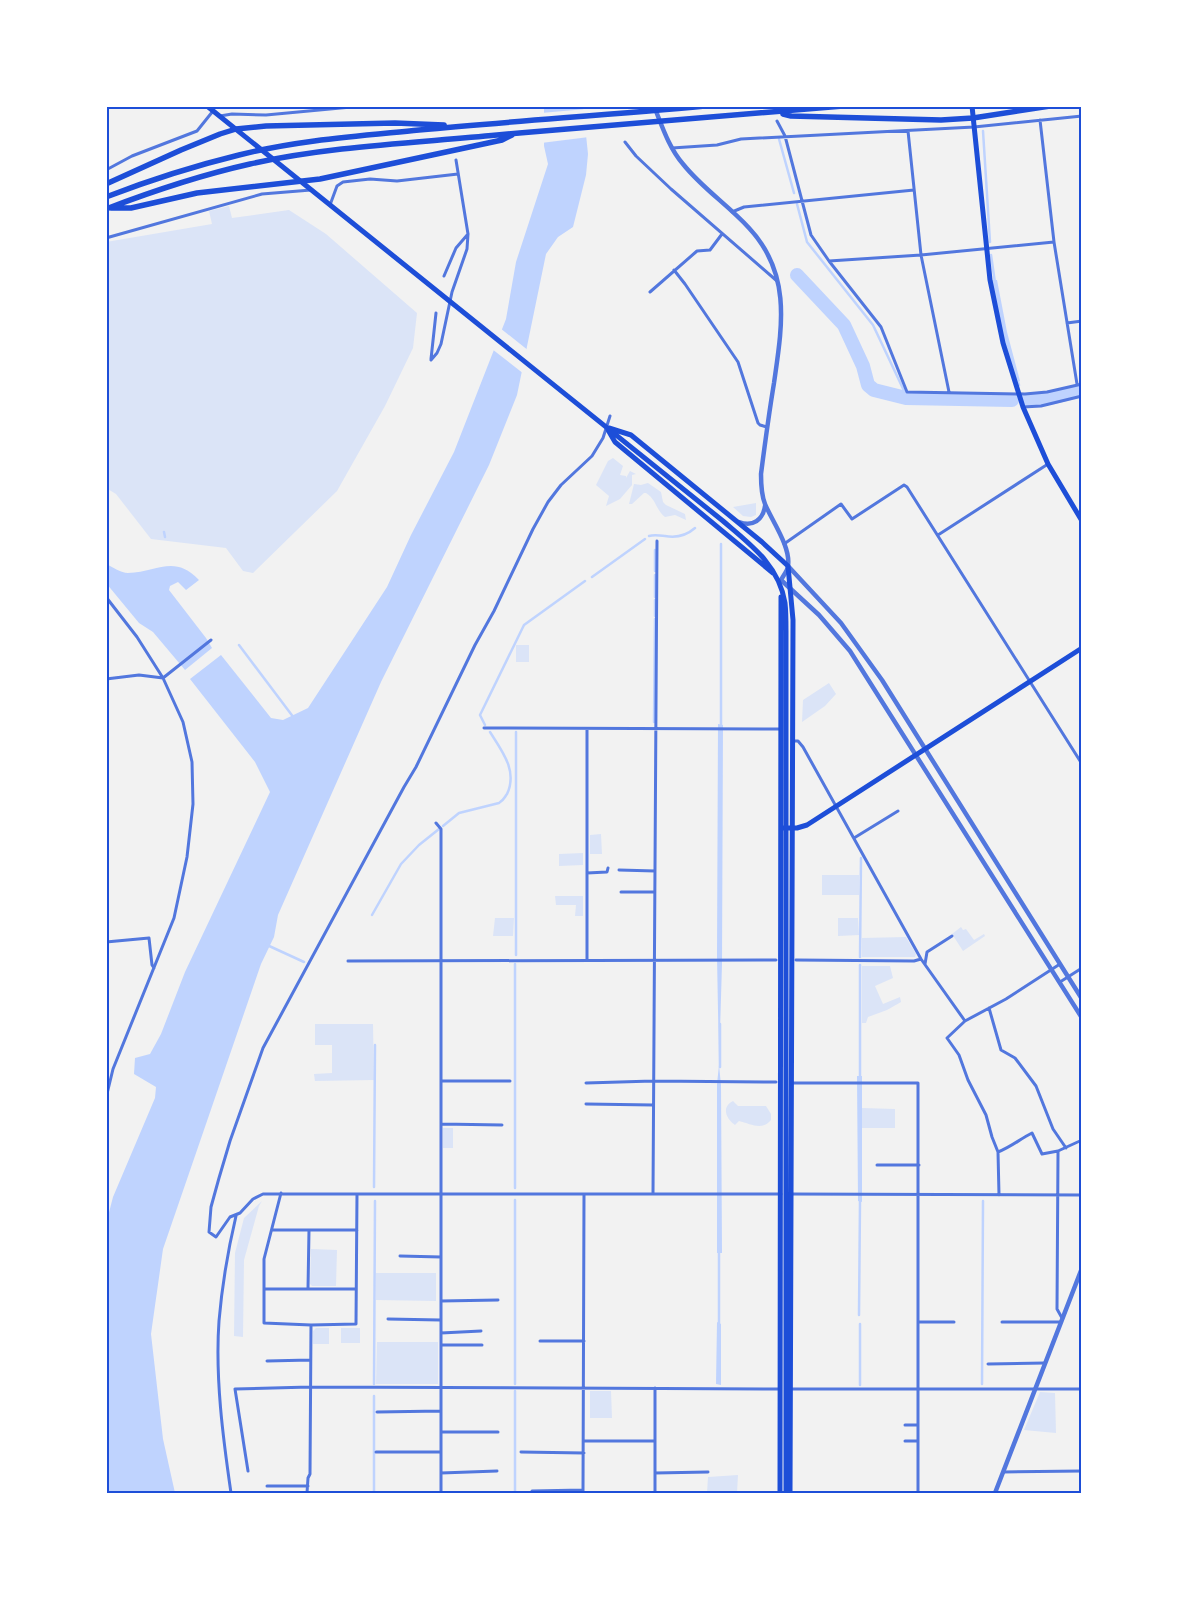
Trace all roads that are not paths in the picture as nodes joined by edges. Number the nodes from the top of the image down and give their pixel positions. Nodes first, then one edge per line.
1 (207, 106) edge
2 (362, 106) edge
3 (654, 106) edge
4 (704, 106) edge
5 (843, 106) edge
6 (972, 106) edge
7 (1050, 106) edge
8 (213, 111) junction
9 (778, 112) junction
10 (220, 116) junction
11 (1082, 116) edge
12 (973, 118) junction
13 (1040, 120) junction
14 (777, 121) dead end
15 (468, 126) junction
16 (974, 127) junction
17 (236, 129) junction
18 (908, 131) junction
19 (516, 134) junction
20 (785, 136) junction
21 (625, 142) dead end
22 (672, 148) junction
23 (456, 160) dead end
24 (106, 170) edge
25 (458, 174) junction
26 (301, 182) junction
27 (106, 184) edge
28 (311, 190) junction
29 (914, 190) junction
30 (106, 197) edge
31 (802, 201) junction
32 (330, 205) junction
33 (107, 208) edge
34 (732, 212) junction
35 (468, 234) junction
36 (722, 234) junction
37 (106, 238) edge
38 (1054, 242) junction
39 (987, 249) junction
40 (921, 255) junction
41 (829, 262) junction
42 (674, 270) junction
43 (444, 276) dead end
44 (777, 281) junction
45 (650, 292) dead end
46 (451, 302) junction
47 (436, 313) dead end
48 (1082, 321) edge
49 (1067, 323) junction
50 (1080, 384) edge
51 (949, 392) junction
52 (1019, 394) junction
53 (1082, 396) edge
54 (1023, 407) junction
55 (610, 416) dead end
56 (606, 427) junction
57 (767, 427) junction
58 (1048, 464) junction
59 (765, 505) junction
60 (737, 521) junction
61 (1082, 521) edge
62 (938, 536) junction
63 (657, 541) dead end
64 (784, 544) junction
65 (788, 566) junction
66 (781, 580) junction
67 (791, 588) junction
68 (106, 597) edge
69 (211, 640) dead end
70 (1082, 648) edge
71 (163, 678) junction
72 (106, 679) edge
73 (1030, 682) junction
74 (484, 728) dead end
75 (587, 729) junction
76 (656, 729) junction
77 (782, 729) junction
78 (792, 741) junction
79 (926, 748) junction
80 (915, 754) junction
81 (1082, 764) edge
82 (837, 806) junction
83 (898, 811) dead end
84 (436, 823) dead end
85 (782, 828) junction
86 (791, 828) junction
87 (854, 838) junction
88 (608, 868) dead end
89 (619, 870) dead end
90 (655, 871) junction
91 (587, 873) junction
92 (621, 892) dead end
93 (655, 892) junction
94 (952, 936) dead end
95 (106, 942) edge
96 (921, 959) junction
97 (587, 960) junction
98 (654, 960) junction
99 (776, 960) dead end
100 (796, 960) dead end
101 (348, 961) dead end
102 (440, 961) junction
103 (1060, 964) junction
104 (925, 965) junction
105 (154, 968) junction
106 (1082, 968) edge
107 (1051, 970) junction
108 (1068, 977) junction
109 (1059, 983) junction
110 (1082, 999) edge
111 (989, 1008) junction
112 (1082, 1018) edge
113 (965, 1021) junction
114 (510, 1080) dead end
115 (441, 1081) junction
116 (653, 1081) junction
117 (776, 1082) dead end
118 (790, 1083) junction
119 (586, 1084) dead end
120 (106, 1098) edge
121 (586, 1104) dead end
122 (653, 1105) junction
123 (441, 1124) junction
124 (502, 1125) dead end
125 (1082, 1140) edge
126 (1066, 1148) junction
127 (1058, 1151) junction
128 (998, 1152) junction
129 (876, 1165) dead end
130 (919, 1165) junction
131 (281, 1193) junction
132 (442, 1193) junction
133 (357, 1194) junction
134 (584, 1194) junction
135 (653, 1194) junction
136 (781, 1194) junction
137 (790, 1194) junction
138 (919, 1195) junction
139 (999, 1195) junction
140 (1058, 1195) junction
141 (1082, 1195) edge
142 (236, 1216) junction
143 (272, 1230) junction
144 (309, 1230) junction
145 (357, 1230) junction
146 (400, 1256) dead end
147 (441, 1257) junction
148 (1082, 1268) edge
149 (1079, 1282) edge
150 (264, 1289) junction
151 (308, 1289) junction
152 (356, 1289) junction
153 (498, 1300) dead end
154 (441, 1301) junction
155 (388, 1319) dead end
156 (440, 1320) junction
157 (1062, 1320) junction
158 (919, 1322) junction
159 (954, 1322) dead end
160 (1002, 1322) dead end
161 (311, 1325) junction
162 (481, 1332) dead end
163 (441, 1333) junction
164 (540, 1341) dead end
165 (584, 1341) junction
166 (441, 1345) junction
167 (482, 1345) dead end
168 (310, 1360) junction
169 (267, 1361) dead end
170 (1045, 1363) junction
171 (988, 1364) dead end
172 (310, 1387) junction
173 (441, 1387) junction
174 (584, 1388) junction
175 (655, 1388) junction
176 (780, 1389) junction
177 (791, 1389) junction
178 (918, 1389) junction
179 (1034, 1389) junction
180 (1082, 1389) edge
181 (441, 1411) junction
182 (377, 1412) dead end
183 (905, 1425) dead end
184 (918, 1425) junction
185 (441, 1432) junction
186 (498, 1432) dead end
187 (584, 1441) junction
188 (655, 1441) junction
189 (905, 1441) dead end
190 (918, 1441) junction
191 (376, 1452) dead end
192 (441, 1452) junction
193 (520, 1452) dead end
194 (584, 1453) junction
195 (1082, 1470) edge
196 (248, 1471) dead end
197 (497, 1472) dead end
198 (708, 1472) dead end
199 (1002, 1472) junction
200 (441, 1473) junction
201 (655, 1473) junction
202 (267, 1486) dead end
203 (308, 1486) junction
204 (532, 1491) dead end
205 (583, 1492) edge
206 (232, 1493) edge
207 (308, 1493) edge
208 (441, 1493) edge
209 (654, 1493) edge
210 (780, 1493) edge
211 (786, 1493) edge
212 (790, 1493) edge
213 (918, 1493) edge
214 (994, 1493) edge

1 - 8 main road
2 - 10 street
3 - 22 street
4 - 15 highway
5 - 9 highway
6 - 12 main road
7 - 12 highway
8 - 10 main road
8 - 24 street
9 - 12 highway
9 - 19 highway
10 - 17 main road
11 - 13 street
12 - 16 main road
13 - 16 street
13 - 38 street
14 - 20 street
15 - 17 highway
15 - 30 highway
16 - 18 street
16 - 39 main road
17 - 26 main road
17 - 27 highway
18 - 20 street
18 - 29 street
19 - 26 highway
19 - 33 highway
20 - 22 street
20 - 31 street
21 - 36 street
22 - 34 street
23 - 25 street
25 - 32 street
25 - 35 street
26 - 28 main road
26 - 33 highway
28 - 32 main road
28 - 37 street
29 - 31 street
29 - 40 street
31 - 34 street
31 - 41 street
32 - 46 main road
34 - 44 street
35 - 43 street
35 - 46 street
36 - 42 street
36 - 44 street
38 - 39 street
38 - 49 street
39 - 40 street
39 - 52 main road
40 - 41 street
40 - 51 street
41 - 51 street
42 - 45 street
42 - 57 street
44 - 57 street
46 - 47 street
46 - 56 main road
48 - 49 street
49 - 50 street
50 - 52 street
51 - 52 street
52 - 54 main road
53 - 54 street
54 - 58 main road
55 - 56 street
56 - 60 main road
56 - 66 main road
56 - 142 street
56 - 211 main road
57 - 59 street
58 - 61 main road
58 - 62 street
59 - 60 street
59 - 64 street
60 - 65 main road
62 - 64 street
62 - 73 street
63 - 76 street
64 - 65 street
65 - 66 street
65 - 67 main road
65 - 79 street
66 - 67 street
66 - 77 main road
67 - 78 main road
67 - 80 street
68 - 71 street
69 - 71 street
70 - 73 main road
71 - 72 street
71 - 105 street
73 - 79 main road
73 - 81 street
74 - 75 street
75 - 76 street
75 - 91 street
76 - 77 street
76 - 90 street
77 - 85 main road
78 - 82 street
78 - 86 main road
79 - 80 main road
79 - 103 street
80 - 82 main road
80 - 107 street
82 - 86 main road
82 - 87 street
83 - 87 street
84 - 102 street
85 - 86 main road
85 - 136 main road
86 - 118 main road
87 - 96 street
88 - 91 street
89 - 90 street
90 - 93 street
91 - 97 street
92 - 93 street
93 - 98 street
94 - 104 street
95 - 105 street
96 - 100 street
96 - 104 street
97 - 98 street
97 - 102 street
98 - 99 street
98 - 116 street
101 - 102 street
102 - 115 street
103 - 107 street
103 - 108 street
104 - 113 street
105 - 120 street
106 - 108 street
107 - 109 street
107 - 111 street
108 - 109 street
108 - 110 street
109 - 112 street
111 - 113 street
111 - 126 street
113 - 128 street
114 - 115 street
115 - 123 street
116 - 117 street
116 - 119 street
116 - 122 street
118 - 130 street
118 - 137 main road
121 - 122 street
122 - 135 street
123 - 124 street
123 - 132 street
125 - 126 street
126 - 127 street
127 - 128 street
127 - 140 street
128 - 139 street
129 - 130 street
130 - 138 street
131 - 133 street
131 - 142 street
131 - 143 street
132 - 133 street
132 - 134 street
132 - 147 street
133 - 145 street
134 - 135 street
134 - 165 street
135 - 136 street
136 - 137 street
136 - 176 main road
137 - 138 street
137 - 177 main road
138 - 139 street
138 - 158 street
139 - 140 street
140 - 141 street
140 - 157 street
142 - 206 street
143 - 144 street
143 - 150 street
144 - 145 street
144 - 151 street
145 - 152 street
146 - 147 street
147 - 154 street
148 - 149 street
149 - 157 street
150 - 151 street
150 - 161 street
151 - 152 street
152 - 161 street
153 - 154 street
154 - 156 street
155 - 156 street
156 - 163 street
157 - 160 street
157 - 170 street
158 - 159 street
158 - 178 street
161 - 168 street
162 - 163 street
163 - 166 street
164 - 165 street
165 - 174 street
166 - 167 street
166 - 173 street
168 - 169 street
168 - 172 street
170 - 171 street
170 - 179 street
172 - 173 street
172 - 196 street
172 - 203 street
173 - 174 street
173 - 181 street
174 - 175 street
174 - 187 street
175 - 176 street
175 - 188 street
176 - 210 main road
177 - 178 street
177 - 212 main road
178 - 179 street
178 - 184 street
179 - 180 street
179 - 199 street
181 - 182 street
181 - 185 street
183 - 184 street
184 - 190 street
185 - 186 street
185 - 192 street
187 - 188 street
187 - 194 street
188 - 201 street
189 - 190 street
190 - 213 street
191 - 192 street
192 - 200 street
193 - 194 street
194 - 205 street
195 - 199 street
197 - 200 street
198 - 201 street
199 - 214 street
200 - 208 street
201 - 209 street
202 - 203 street
203 - 207 street
204 - 205 street

